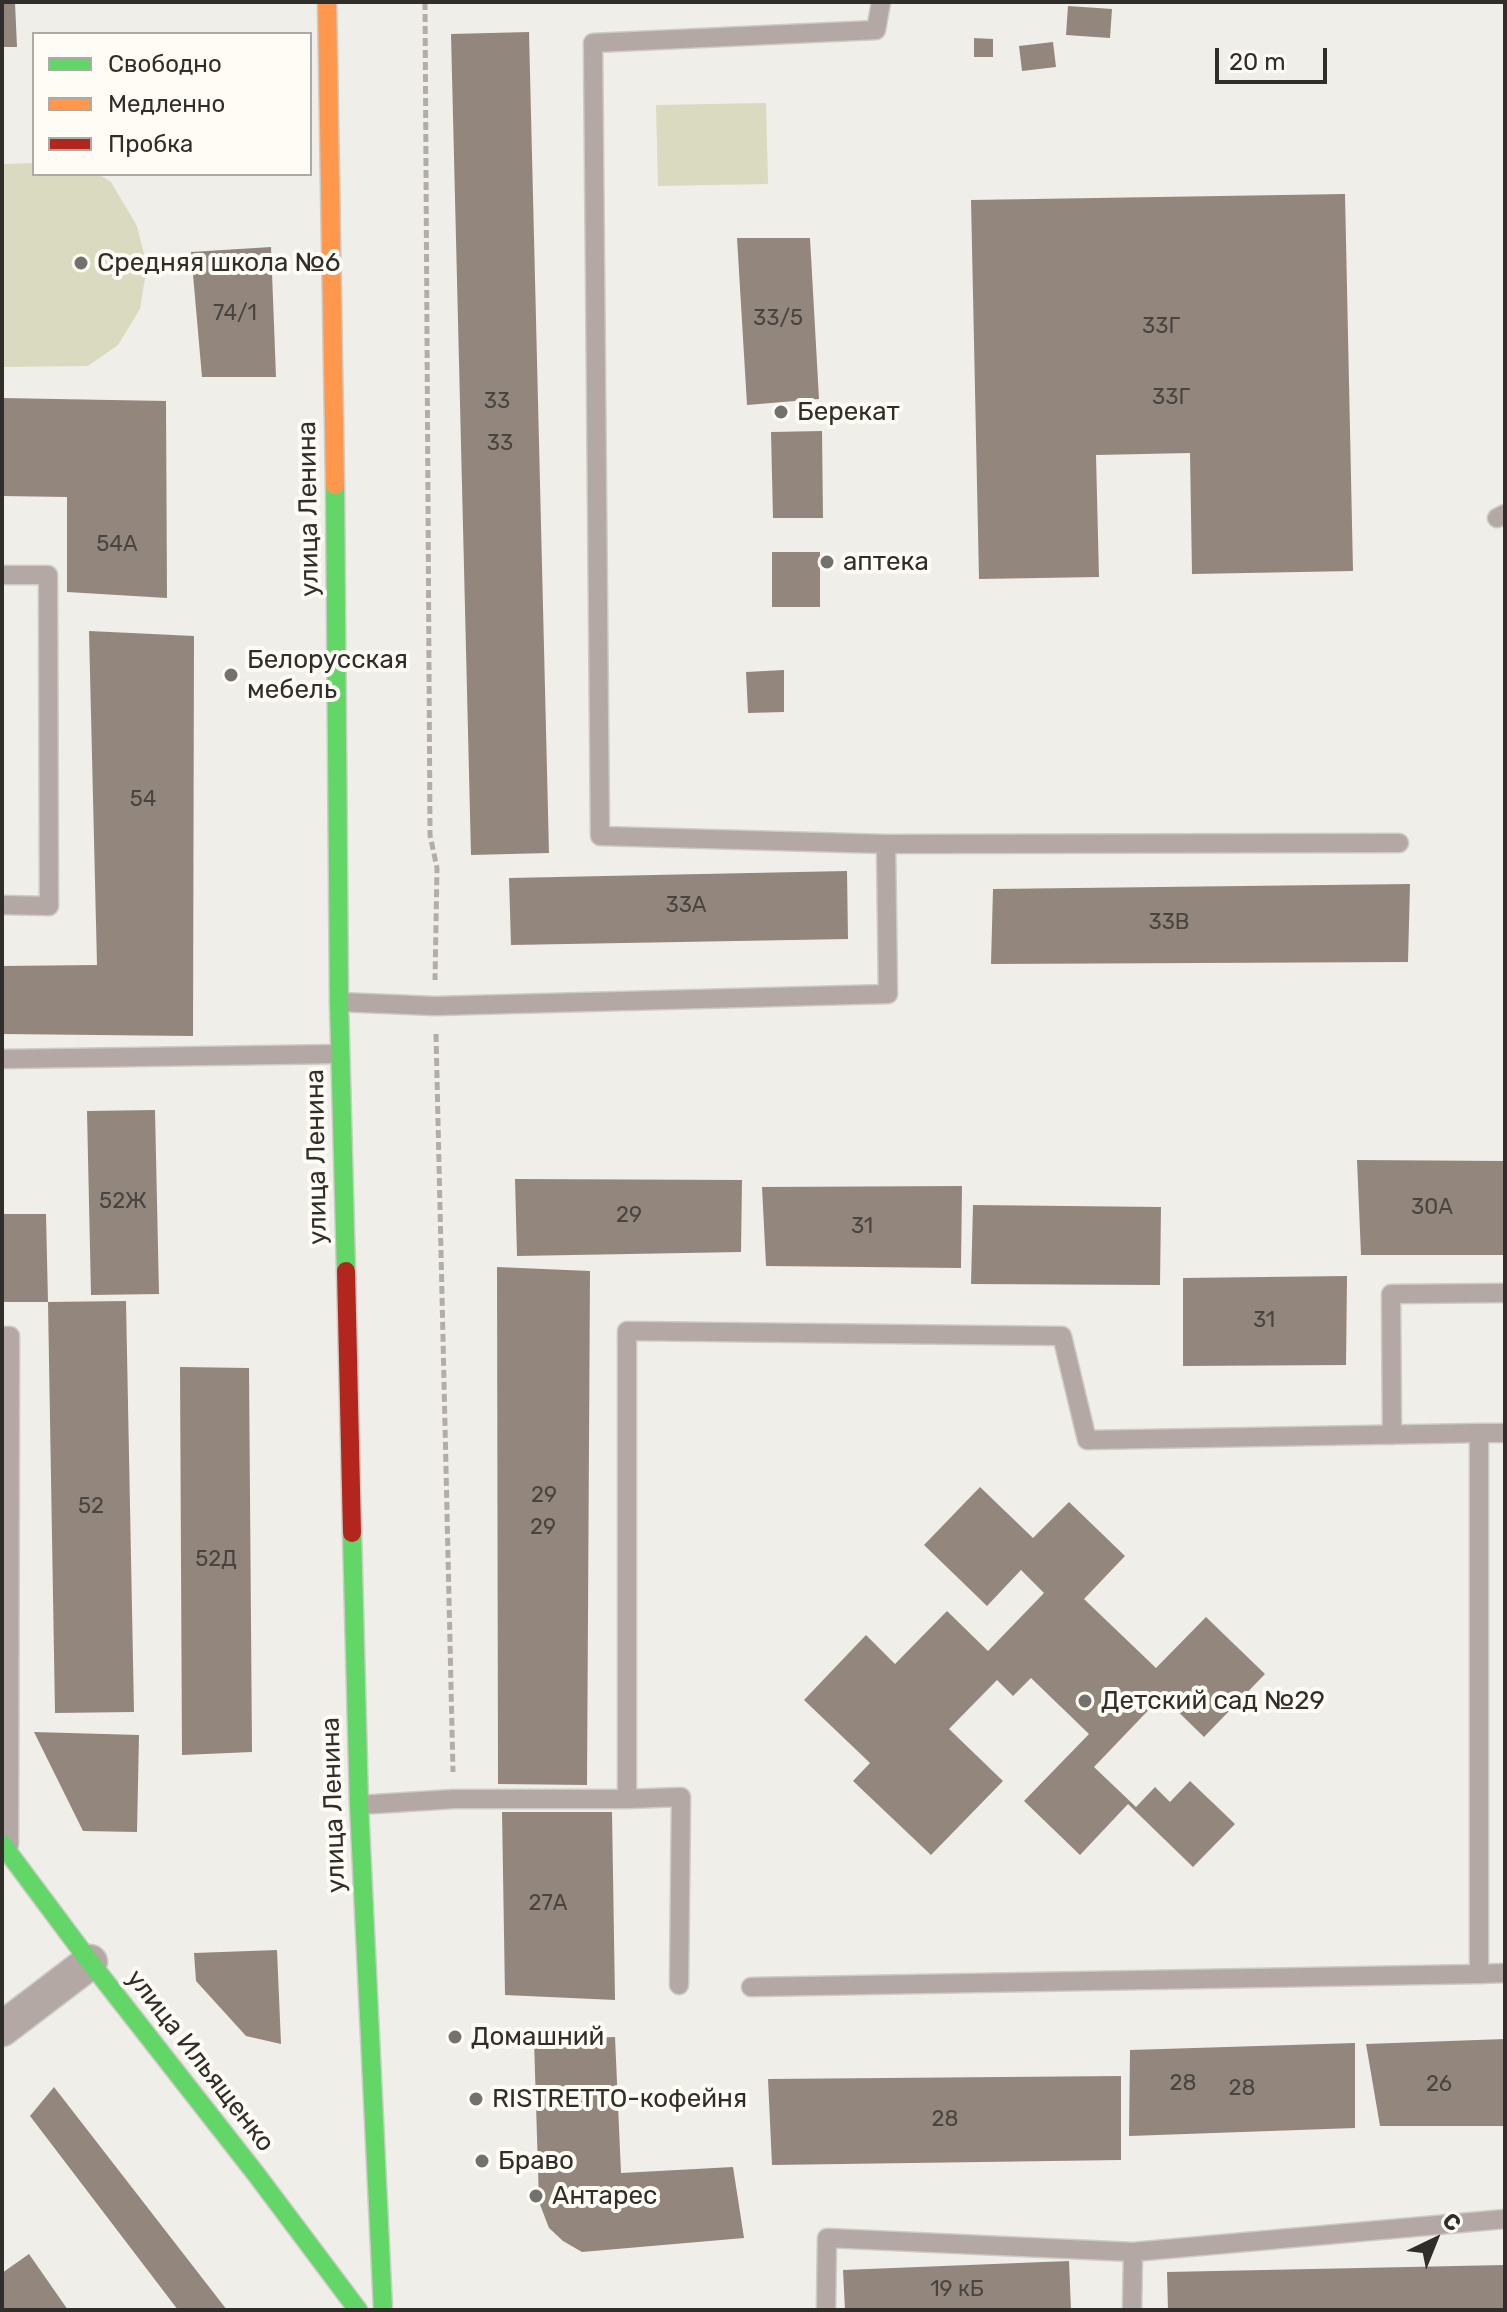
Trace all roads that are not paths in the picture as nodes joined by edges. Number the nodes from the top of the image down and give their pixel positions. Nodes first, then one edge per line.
1 (327, 2) edge
2 (881, 2) edge
3 (2, 575) edge
4 (1399, 843) dead end
5 (886, 844) junction
6 (2, 905) edge
7 (339, 1002) junction
8 (340, 1054) junction
9 (2, 1059) edge
10 (1505, 1293) edge
11 (2, 1336) edge
12 (1479, 1433) junction
13 (1505, 1433) edge
14 (1392, 1435) junction
15 (627, 1799) junction
16 (359, 1805) junction
17 (5, 1848) edge
18 (90, 1962) junction
19 (1505, 1973) edge
20 (1479, 1974) junction
21 (679, 1985) dead end
22 (751, 1987) dead end
23 (2, 2029) edge
24 (1505, 2219) edge
25 (1133, 2252) junction
26 (358, 2310) edge
27 (383, 2310) edge
28 (826, 2310) edge
29 (1132, 2310) edge

1 - 7 street, улица Ленина
2 - 5 lane
3 - 6 lane
4 - 5 lane
5 - 7 lane
7 - 8 street, улица Ленина
8 - 9 lane
8 - 16 street, улица Ленина
10 - 14 lane
11 - 17 lane
12 - 13 lane
12 - 14 lane
12 - 20 lane
14 - 15 lane
15 - 16 lane
15 - 21 lane
16 - 27 street, улица Ленина
17 - 18 street, улица Ильященко
18 - 23 street
18 - 26 street, улица Ильященко
19 - 20 lane
20 - 22 lane
24 - 25 lane
25 - 28 lane
25 - 29 lane

